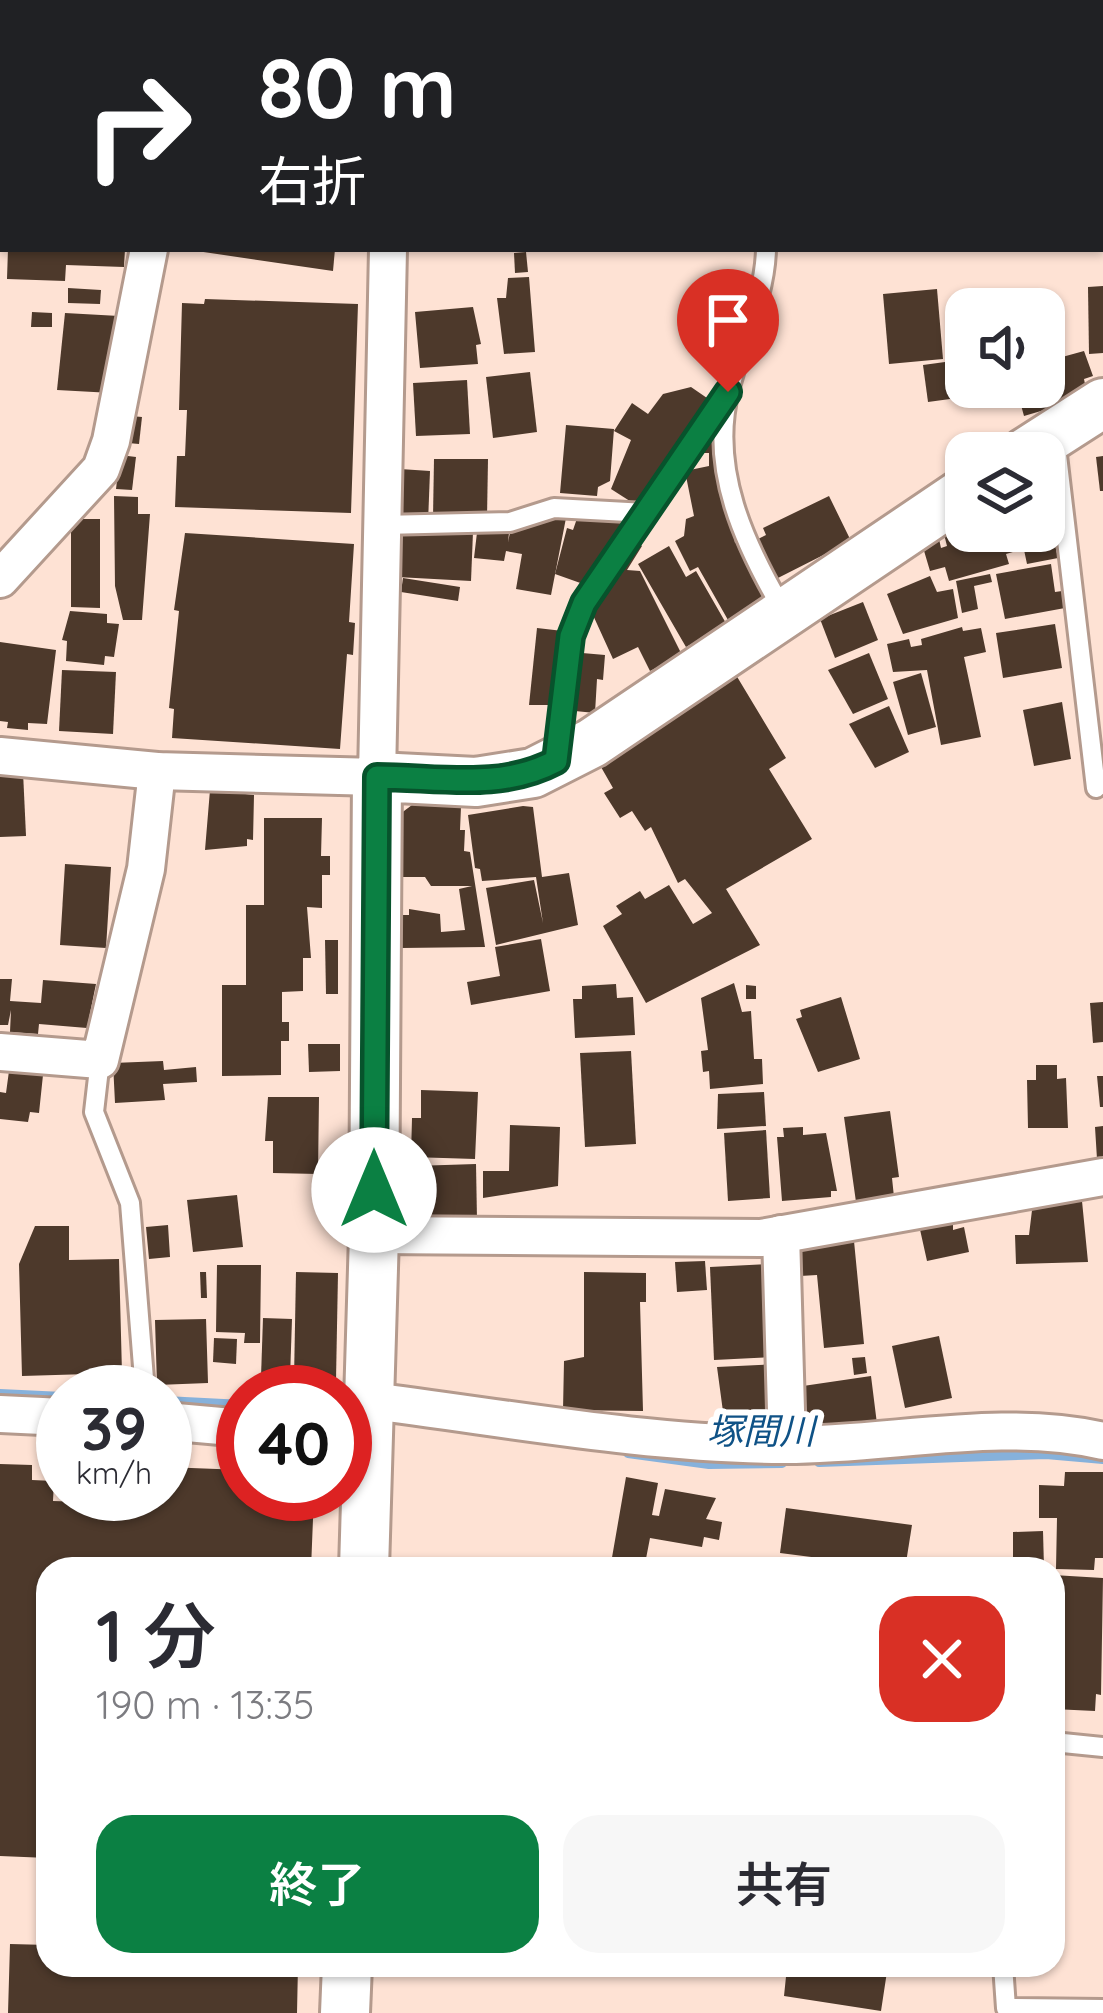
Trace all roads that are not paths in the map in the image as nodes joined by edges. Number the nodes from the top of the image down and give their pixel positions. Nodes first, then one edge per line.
1 (148, 252) edge
2 (388, 252) edge
3 (765, 252) edge
4 (728, 392) junction
5 (1073, 425) edge
6 (945, 505) edge
7 (646, 513) junction
8 (382, 526) junction
9 (0, 579) edge
10 (784, 611) junction
11 (1080, 652) junction
12 (1103, 653) edge
13 (0, 756) edge
14 (556, 761) junction
15 (157, 771) junction
16 (377, 777) junction
17 (1096, 788) dead end
18 (0, 1052) edge
19 (100, 1060) junction
20 (1103, 1177) edge
21 (781, 1234) junction
22 (374, 1235) junction
23 (143, 1365) edge
24 (366, 1365) edge
25 (0, 1414) edge
26 (36, 1416) edge
27 (372, 1426) edge
28 (1103, 1442) edge
29 (787, 1445) junction
30 (363, 1521) edge
31 (364, 1557) edge
32 (1065, 1743) edge
33 (1103, 1747) edge
34 (347, 1977) edge
35 (1004, 1977) edge
36 (1103, 2009) edge
37 (346, 2013) edge

1 - 9 street
2 - 8 street
3 - 4 lane
4 - 7 lane
4 - 10 lane
5 - 11 lane
6 - 10 street
7 - 8 lane
7 - 14 lane
8 - 16 street
10 - 14 street
11 - 12 lane
11 - 17 lane
13 - 15 street
14 - 16 street
15 - 16 street
15 - 19 street
16 - 22 street
18 - 19 street
19 - 23 lane
20 - 21 street
21 - 22 street
21 - 29 street
22 - 24 street
25 - 26 street
27 - 29 street
28 - 29 street
30 - 31 street
32 - 33 lane
34 - 37 street
35 - 36 lane

